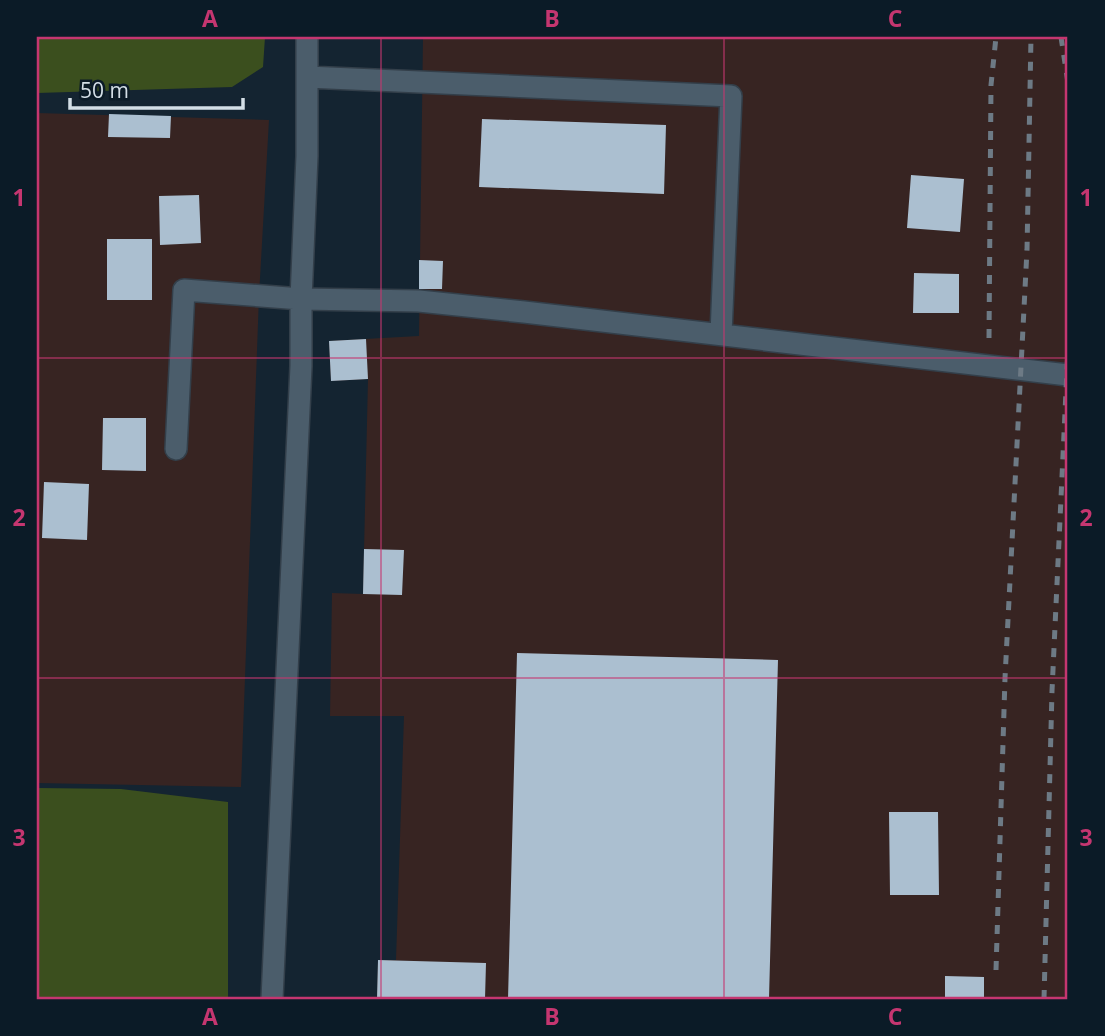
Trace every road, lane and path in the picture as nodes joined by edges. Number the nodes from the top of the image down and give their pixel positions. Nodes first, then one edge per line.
1 (307, 37) edge
2 (307, 77) junction
3 (301, 299) junction
4 (721, 334) junction
5 (1068, 374) edge
6 (176, 449) dead end
7 (272, 999) edge

1 - 2 lane
2 - 3 lane
2 - 4 lane
3 - 4 lane
3 - 6 lane
3 - 7 lane
4 - 5 lane

